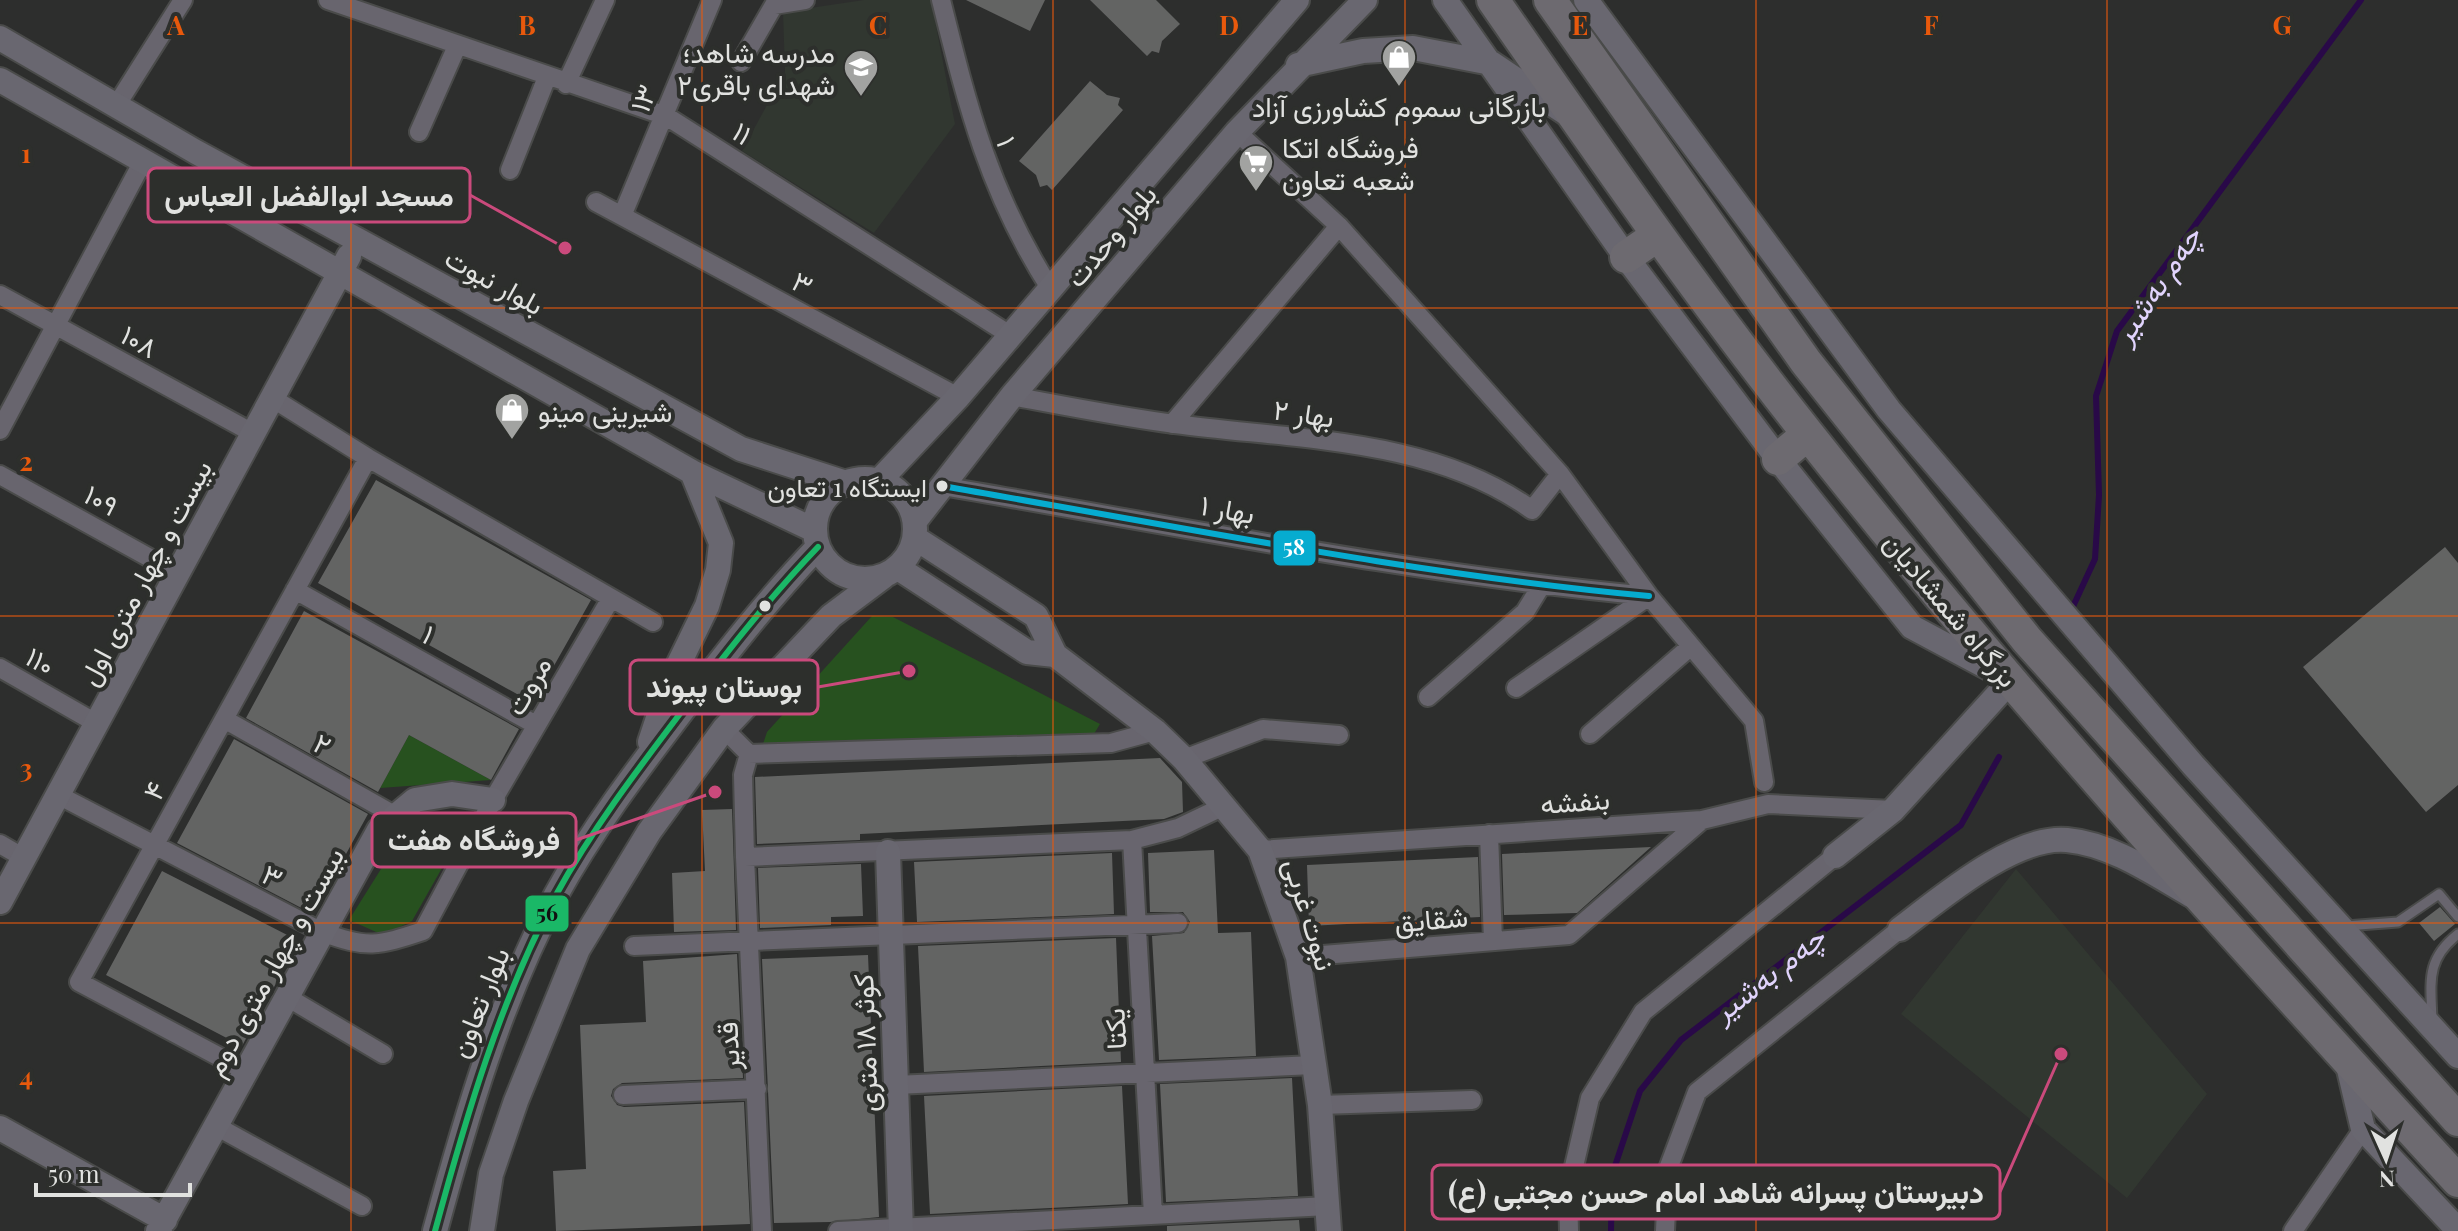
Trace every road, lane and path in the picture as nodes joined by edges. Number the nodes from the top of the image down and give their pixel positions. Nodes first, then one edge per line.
1 (183, 0) edge
2 (328, 0) edge
3 (605, 0) edge
4 (712, 0) edge
5 (805, 0) edge
6 (941, 0) edge
7 (1297, 0) edge
8 (1365, 0) edge
9 (1445, 0) edge
10 (1493, 0) edge
11 (1550, 0) edge
12 (1586, 0) edge
13 (0, 38) edge
14 (457, 46) junction
15 (741, 62) dead end
16 (1491, 63) junction
17 (1298, 65) junction
18 (547, 77) junction
19 (0, 80) edge
20 (566, 84) junction
21 (116, 106) junction
22 (666, 116) junction
23 (1574, 118) junction
24 (419, 132) dead end
25 (1237, 132) junction
26 (142, 163) junction
27 (510, 170) dead end
28 (596, 202) dead end
29 (622, 216) junction
30 (1339, 226) junction
31 (1658, 235) junction
32 (357, 240) junction
33 (1626, 257) junction
34 (341, 270) junction
35 (1050, 288) junction
36 (0, 295) edge
37 (56, 326) junction
38 (1010, 335) junction
39 (1012, 396) junction
40 (958, 397) junction
41 (272, 398) junction
42 (1172, 424) junction
43 (0, 430) edge
44 (253, 433) junction
45 (1808, 434) junction
46 (368, 458) junction
47 (1778, 459) junction
48 (692, 472) junction
49 (1560, 474) junction
50 (0, 475) edge
51 (879, 481) junction
52 (846, 483) junction
53 (942, 486) junction
54 (915, 530) junction
55 (816, 539) junction
56 (891, 572) junction
57 (177, 573) junction
58 (1541, 586) junction
59 (295, 590) junction
60 (1649, 596) junction
61 (610, 600) junction
62 (653, 622) dead end
63 (1690, 647) junction
64 (1055, 655) junction
65 (0, 668) edge
66 (2011, 680) junction
67 (1516, 688) dead end
68 (1428, 697) dead end
69 (224, 719) junction
70 (96, 723) junction
71 (536, 725) junction
72 (724, 729) junction
73 (1155, 731) junction
74 (1590, 734) dead end
75 (1339, 735) dead end
76 (749, 754) junction
77 (1184, 759) junction
78 (642, 764) junction
79 (1764, 782) dead end
80 (58, 795) junction
81 (493, 800) junction
82 (1222, 807) junction
83 (1893, 810) junction
84 (396, 816) junction
85 (1702, 820) junction
86 (1489, 834) junction
87 (1132, 840) junction
88 (0, 844) edge
89 (155, 845) junction
90 (1260, 850) junction
91 (888, 852) junction
92 (1835, 856) joint
93 (745, 857) junction
94 (24, 858) junction
95 (2202, 901) junction
96 (0, 902) edge
97 (2458, 917) edge
98 (1178, 923) dead end
99 (1137, 925) junction
100 (2337, 927) junction
101 (1900, 929) joint
102 (322, 932) junction
103 (2458, 934) edge
104 (891, 938) junction
105 (1493, 941) junction
106 (749, 943) junction
107 (634, 946) dead end
108 (1298, 957) junction
109 (287, 997) junction
110 (2432, 1029) junction
111 (383, 1054) dead end
112 (2458, 1056) edge
113 (2346, 1059) junction
114 (1313, 1065) junction
115 (246, 1071) junction
116 (1145, 1071) junction
117 (896, 1085) junction
118 (757, 1089) junction
119 (623, 1095) dead end
120 (1472, 1100) dead end
121 (1320, 1105) junction
122 (2458, 1120) edge
123 (216, 1126) junction
124 (0, 1128) edge
125 (2363, 1129) junction
126 (2458, 1181) edge
127 (362, 1206) dead end
128 (1328, 1206) junction
129 (1153, 1215) junction
130 (162, 1225) edge
131 (1061, 1225) edge
132 (901, 1229) edge
133 (2458, 1230) edge
134 (435, 1231) edge
135 (482, 1231) edge
136 (762, 1231) edge
137 (838, 1231) edge
138 (1329, 1231) edge
139 (1569, 1231) edge
140 (1665, 1231) edge
141 (2293, 1231) edge

1 - 21 street
2 - 14 street, ۱۱
3 - 20 street
4 - 22 street, ۱۳
5 - 15 street
6 - 35 street, ۱
7 - 35 main road, بلوار وحدت
8 - 17 main road, بلوار وحدت
9 - 16 main road
10 - 23 highway, بزرگراه شمشادیان
11 - 122 highway, بزرگراه شمشادیان
12 - 100 main road
13 - 21 main road, بلوار نبوت
14 - 18 street, ۱۱
14 - 24 street
16 - 17 main road
16 - 23 main road
16 - 33 main road
17 - 25 main road, بلوار وحدت
18 - 20 street, ۱۱
18 - 27 street
19 - 26 main road
20 - 22 street, ۱۱
21 - 32 main road, بلوار نبوت
22 - 29 street, ۱۳
22 - 38 street, ۱۱
23 - 31 highway, بزرگراه شمشادیان
25 - 30 street
25 - 39 main road, بلوار وحدت
26 - 34 main road
26 - 37 street
28 - 29 street, ۳
29 - 40 street, ۳
30 - 42 street
30 - 49 street
31 - 33 highway
31 - 45 highway, بزرگراه شمشادیان
32 - 34 main road, بیست و چهار متری اول
32 - 52 main road, بلوار نبوت
33 - 47 main road
34 - 41 main road, بیست و چهار متری اول
34 - 48 main road
35 - 38 main road, بلوار وحدت
36 - 37 street, ۱۰۸
37 - 43 street
37 - 44 street, ۱۰۸
38 - 40 main road, بلوار وحدت
39 - 42 street, بهار ۲
39 - 53 main road, بلوار وحدت
40 - 51 main road, بلوار وحدت
41 - 44 main road, بیست و چهار متری اول
41 - 46 street
42 - 49 street, بهار ۲
44 - 57 main road, بیست و چهار متری اول
45 - 47 highway
45 - 66 highway, بزرگراه شمشادیان
46 - 59 street, ۴
46 - 61 street
47 - 66 main road
48 - 55 main road
48 - 78 main road
49 - 60 street
50 - 57 street, ۱۰۹
51 - 52 main road
51 - 54 main road
52 - 55 main road
53 - 54 main road, بلوار وحدت
53 - 58 street, بهار ۱
54 - 56 main road
54 - 64 main road, نبوت غربی
55 - 56 main road
55 - 78 main road, بلوار تعاون
56 - 64 main road, نبوت غربی
56 - 72 main road
57 - 70 main road, بیست و چهار متری اول
58 - 60 street, بهار ۱
58 - 68 street
59 - 69 street, ۴
59 - 71 street, ۱
60 - 63 street
60 - 67 street
61 - 62 street
61 - 71 street, مروت
63 - 74 street
63 - 79 street
64 - 73 main road, نبوت غربی
65 - 70 street, ۱۱۰
66 - 83 main road
66 - 95 highway, بزرگراه شمشادیان
69 - 84 street, ۲
69 - 89 street, ۴
70 - 80 main road, بیست و چهار متری اول
71 - 81 street, مروت
72 - 76 street
72 - 135 main road
73 - 76 street
73 - 77 main road, نبوت غربی
75 - 77 street
76 - 93 street, قدیر
77 - 82 main road, نبوت غربی
78 - 134 main road, بلوار تعاون
80 - 89 street, ۳
80 - 94 main road, بیست و چهار متری اول
81 - 84 main road, بیست و چهار متری دوم
81 - 102 street, ۳
82 - 87 street
82 - 90 main road, نبوت غربی
83 - 85 street, بنفشه
83 - 92 main road
84 - 102 main road, بیست و چهار متری دوم
85 - 86 street, بنفشه
85 - 105 street, شقایق
86 - 90 street, بنفشه
86 - 105 street
87 - 91 street
87 - 99 street, یکتا
88 - 94 street
89 - 102 street, ۳
89 - 115 street, ۴
90 - 108 main road, نبوت غربی
91 - 93 street
91 - 104 main road, کوثر ۱۸ متری
92 - 139 street
93 - 106 street, قدیر
94 - 96 main road, بیست و چهار متری اول
95 - 101 main road
95 - 113 highway, بزرگراه شمشادیان
97 - 100 lane
98 - 99 street
99 - 104 street
99 - 116 street, یکتا
100 - 110 main road
101 - 140 street
102 - 109 main road, بیست و چهار متری دوم
103 - 110 lane
104 - 106 street
104 - 117 main road, کوثر ۱۸ متری
105 - 108 street, شقایق
106 - 107 street
106 - 118 street, قدیر
108 - 114 main road, نبوت غربی
109 - 111 street
109 - 115 main road, بیست و چهار متری دوم
110 - 112 main road
113 - 125 main road
113 - 126 highway, بزرگراه شمشادیان
114 - 116 street
114 - 121 main road, نبوت غربی
115 - 123 main road, بیست و چهار متری دوم
116 - 117 street
116 - 129 street, یکتا
117 - 132 main road, کوثر ۱۸ متری
118 - 119 street
118 - 136 street, قدیر
120 - 121 street
121 - 128 main road, نبوت غربی
123 - 127 street
123 - 130 main road, بیست و چهار متری دوم
124 - 130 main road
125 - 133 main road
125 - 141 street
128 - 129 street
128 - 138 main road, نبوت غربی
129 - 131 street
131 - 132 street
132 - 137 street

